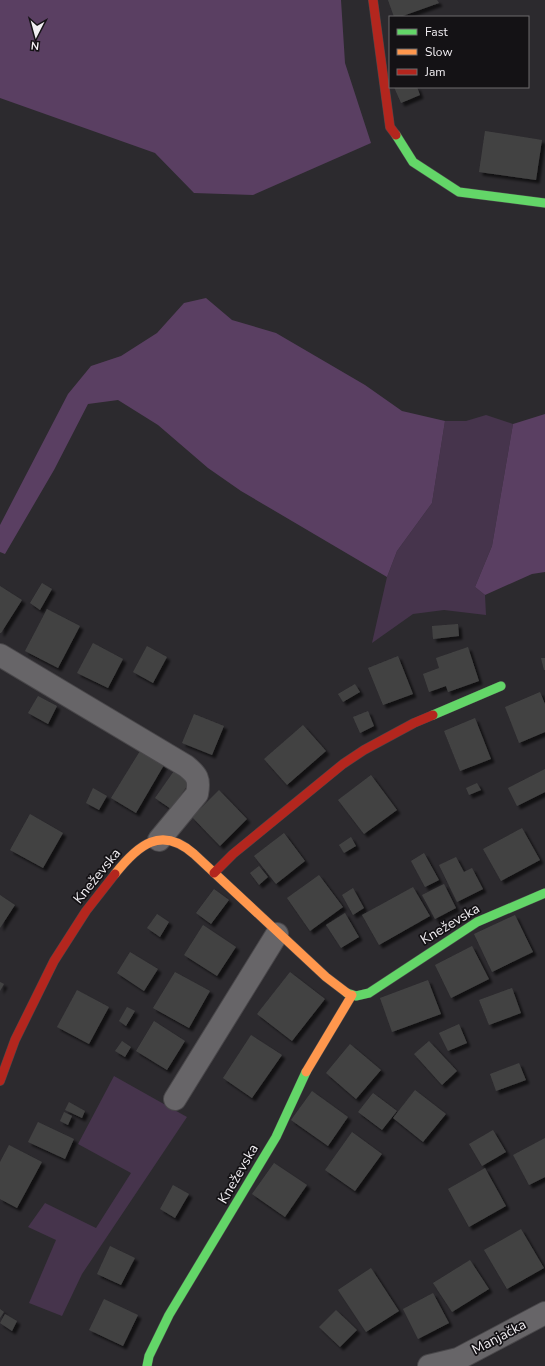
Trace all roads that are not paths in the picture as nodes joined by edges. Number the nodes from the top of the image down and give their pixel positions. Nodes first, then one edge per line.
1 (373, 0) edge
2 (544, 203) edge
3 (0, 655) edge
4 (501, 686) dead end
5 (159, 840) junction
6 (214, 873) junction
7 (545, 893) edge
8 (277, 934) junction
9 (352, 995) junction
10 (0, 1081) edge
11 (175, 1099) dead end
12 (545, 1313) edge
13 (147, 1366) edge
14 (429, 1366) edge

1 - 2 street
3 - 5 street
4 - 6 street
5 - 6 street
5 - 10 street, Kneževska
6 - 8 street
7 - 9 street, Kneževska
8 - 9 street
8 - 11 street
9 - 13 street, Kneževska
12 - 14 street, Manjačka

